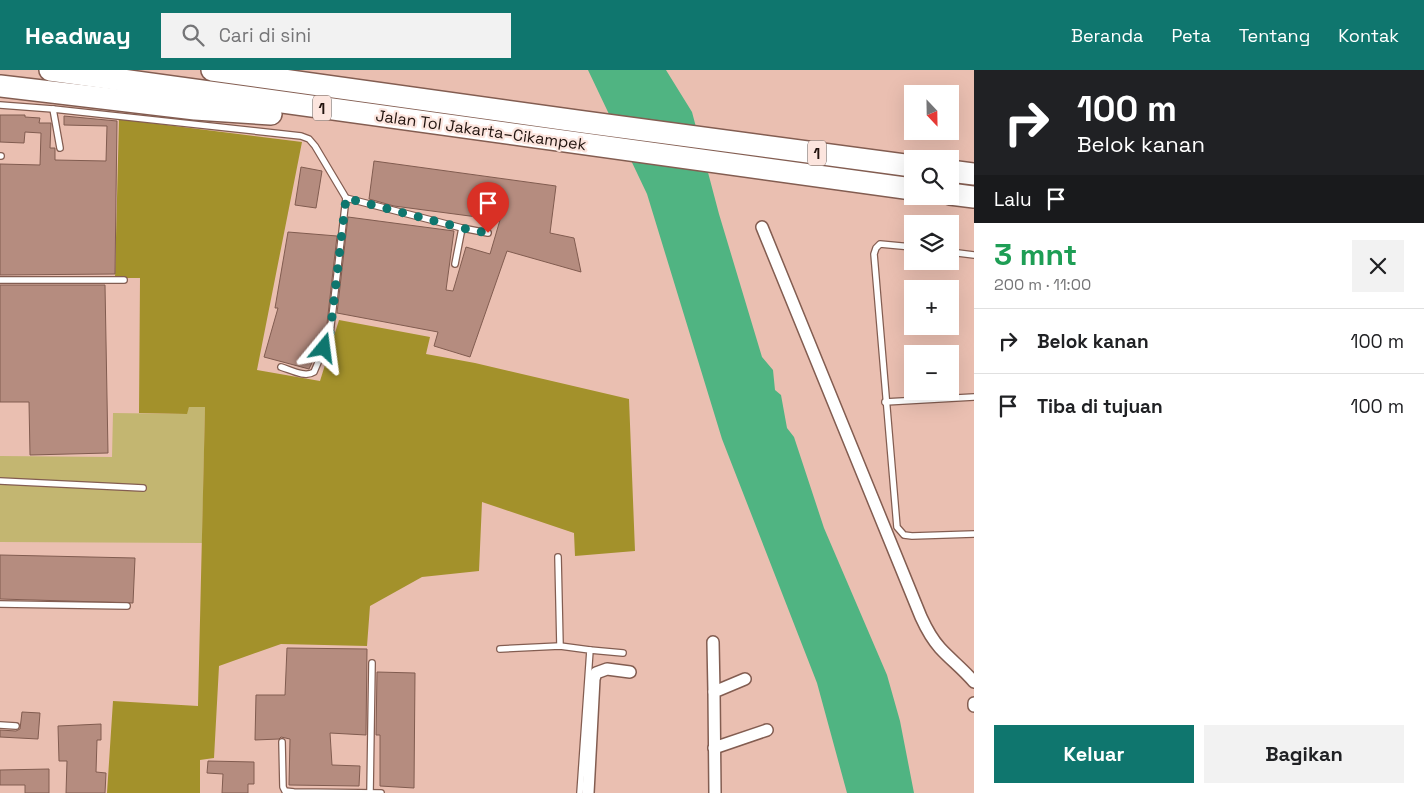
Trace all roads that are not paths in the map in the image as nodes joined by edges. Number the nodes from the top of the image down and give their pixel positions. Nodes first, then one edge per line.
1 (50, 70) edge
2 (212, 70) edge
3 (0, 86) edge
4 (0, 106) edge
5 (53, 109) junction
6 (423, 122) junction
7 (60, 148) dead end
8 (904, 165) edge
9 (959, 172) edge
10 (974, 174) edge
11 (904, 188) edge
12 (959, 195) edge
13 (974, 197) edge
14 (346, 198) junction
15 (762, 226) dead end
16 (462, 228) junction
17 (488, 233) dead end
18 (904, 246) edge
19 (959, 253) edge
20 (974, 254) edge
21 (455, 264) dead end
22 (0, 280) edge
23 (124, 280) dead end
24 (281, 367) dead end
25 (974, 397) edge
26 (885, 402) junction
27 (0, 482) edge
28 (143, 488) dead end
29 (974, 534) edge
30 (558, 557) dead end
31 (0, 604) edge
32 (127, 606) dead end
33 (713, 642) dead end
34 (560, 646) junction
35 (500, 649) dead end
36 (590, 650) junction
37 (623, 653) dead end
38 (372, 663) dead end
39 (630, 672) dead end
40 (746, 679) dead end
41 (974, 682) edge
42 (714, 692) junction
43 (0, 725) edge
44 (16, 726) dead end
45 (767, 730) dead end
46 (282, 742) dead end
47 (714, 748) junction
48 (294, 793) edge
49 (370, 793) edge
50 (381, 793) edge
51 (580, 793) edge
52 (588, 793) edge
53 (715, 793) edge

1 - 6 highway, Jalan Tol Jakarta–Cikampek / 1
2 - 8 highway, Jalan Tol Jakarta–Cikampek / 1
3 - 6 highway
4 - 5 lane
5 - 7 lane
5 - 14 lane
6 - 11 highway, Jalan Tol Jakarta–Cikampek / 1
9 - 10 highway
12 - 13 highway
14 - 16 lane
14 - 24 lane
15 - 41 street
16 - 17 lane
16 - 21 lane
18 - 26 lane
19 - 20 lane
22 - 23 lane
25 - 26 lane
26 - 29 lane
27 - 28 lane
30 - 34 lane
31 - 32 lane
33 - 42 street
34 - 35 lane
34 - 36 lane
36 - 37 lane
36 - 51 lane
38 - 49 lane
39 - 52 street
40 - 42 street
42 - 47 street
43 - 44 lane
45 - 47 street
46 - 48 lane
47 - 53 street
48 - 49 lane
49 - 50 lane

